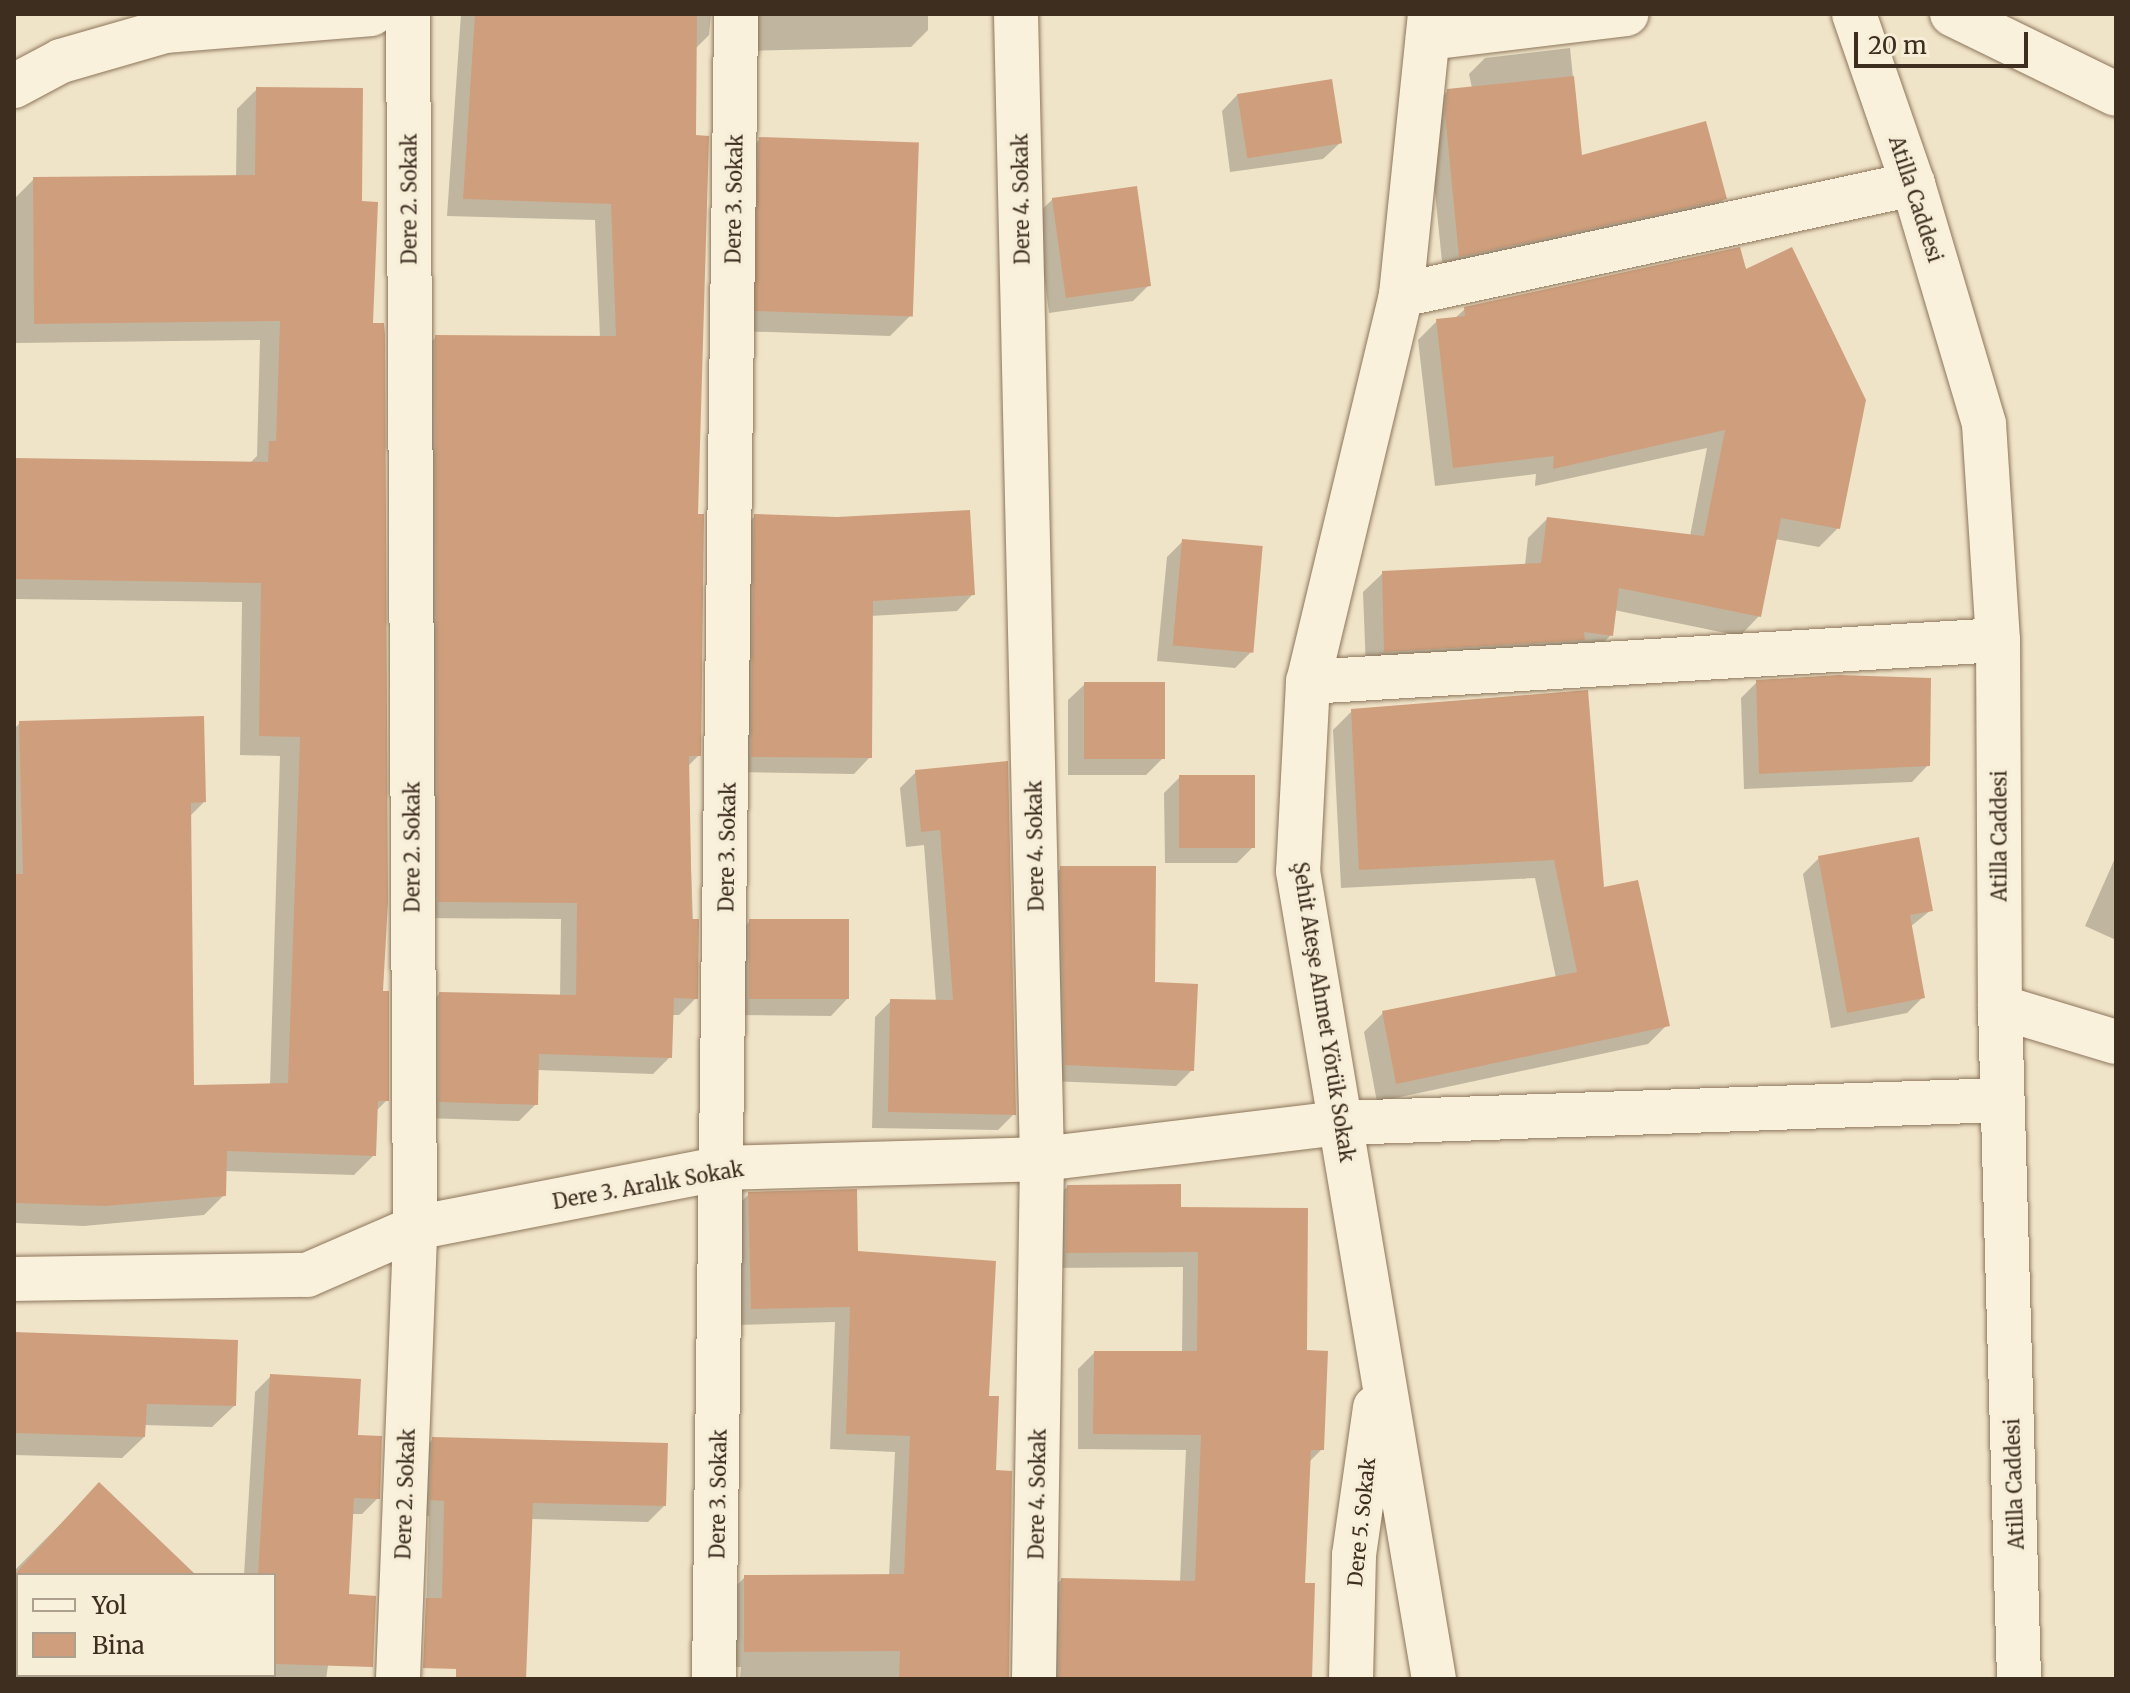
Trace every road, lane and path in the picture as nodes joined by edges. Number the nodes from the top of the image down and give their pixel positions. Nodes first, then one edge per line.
1 (371, 14) edge
2 (408, 14) edge
3 (736, 14) edge
4 (1016, 14) edge
5 (1627, 14) edge
6 (1854, 14) edge
7 (1952, 14) edge
8 (1429, 26) edge
9 (14, 86) edge
10 (2116, 94) edge
11 (1913, 184) junction
12 (1401, 295) junction
13 (1998, 640) junction
14 (1308, 682) junction
15 (2000, 1007) junction
16 (2116, 1042) edge
17 (2002, 1100) junction
18 (1341, 1123) junction
19 (1042, 1159) junction
20 (724, 1168) junction
21 (415, 1228) junction
22 (14, 1279) edge
23 (1381, 1365) junction
24 (398, 1679) edge
25 (714, 1679) edge
26 (1034, 1679) edge
27 (1351, 1679) edge
28 (1434, 1679) edge
29 (2019, 1679) edge

1 - 9 street
2 - 21 street, Dere 2. Sokak
3 - 20 street, Dere 3. Sokak
4 - 19 street, Dere 4. Sokak
5 - 8 street
6 - 11 street, Atilla Caddesi
7 - 10 street
8 - 12 street, Şehit Ateşe Ahmet Yörük Sokak
11 - 12 street
11 - 13 street, Atilla Caddesi
12 - 14 street, Şehit Ateşe Ahmet Yörük Sokak
13 - 14 street
13 - 15 street, Atilla Caddesi
14 - 18 street, Şehit Ateşe Ahmet Yörük Sokak
15 - 16 street
15 - 17 street, Atilla Caddesi
17 - 18 street, Dere 3. Aralık Sokak
17 - 29 street, Atilla Caddesi
18 - 19 street, Dere 3. Aralık Sokak
18 - 23 street, Şehit Ateşe Ahmet Yörük Sokak
19 - 20 street, Dere 3. Aralık Sokak
19 - 26 street, Dere 4. Sokak
20 - 21 street, Dere 3. Aralık Sokak
20 - 25 street, Dere 3. Sokak
21 - 22 street, Dere 3. Aralık Sokak
21 - 24 street, Dere 2. Sokak
23 - 27 street, Dere 5. Sokak
23 - 28 street, Şehit Ateşe Ahmet Yörük Sokak

